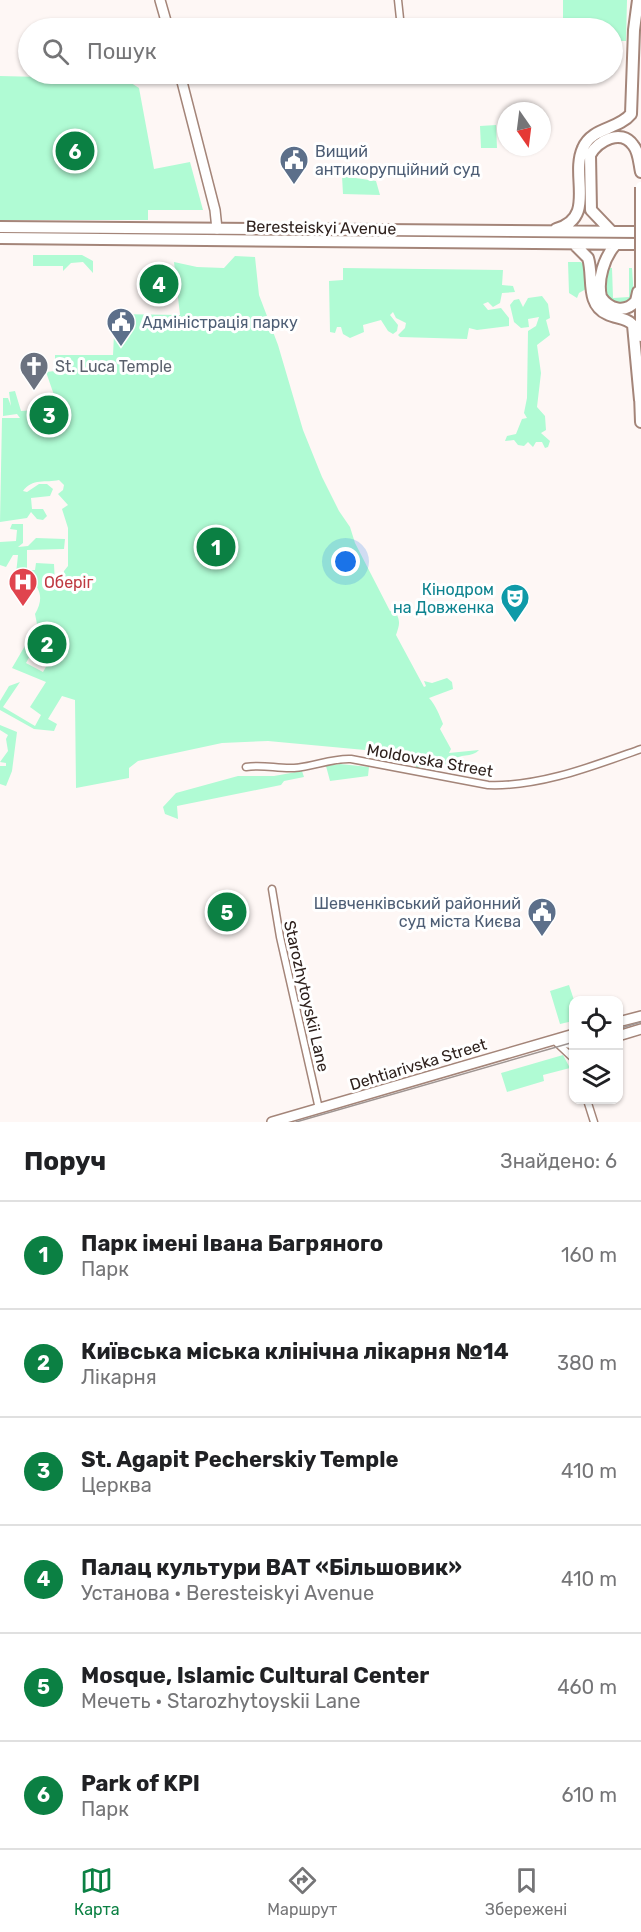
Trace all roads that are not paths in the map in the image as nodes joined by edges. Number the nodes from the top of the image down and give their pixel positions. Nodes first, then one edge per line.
1 (160, 0) edge
2 (398, 0) edge
3 (638, 0) edge
4 (165, 18) edge
5 (400, 18) edge
6 (183, 84) edge
7 (641, 172) edge
8 (641, 187) edge
9 (0, 227) edge
10 (217, 229) junction
11 (547, 232) junction
12 (612, 232) junction
13 (641, 232) edge
14 (0, 238) edge
15 (574, 244) junction
16 (616, 244) junction
17 (641, 244) edge
18 (641, 277) edge
19 (641, 355) edge
20 (640, 400) edge
21 (641, 422) edge
22 (641, 748) edge
23 (246, 767) dead end
24 (272, 889) dead end
25 (638, 1016) edge
26 (623, 1021) edge
27 (638, 1031) edge
28 (569, 1035) edge
29 (623, 1035) edge
30 (551, 1041) junction
31 (569, 1043) edge
32 (569, 1055) edge
33 (587, 1104) edge
34 (319, 1109) junction
35 (272, 1122) edge
36 (594, 1122) edge

1 - 4 main road
2 - 5 street
3 - 11 main road
6 - 10 main road
7 - 12 main road
8 - 18 main road, bridge
9 - 10 main road, Beresteiskyi Avenue
10 - 11 main road, Beresteiskyi Avenue
11 - 12 main road, Beresteiskyi Avenue
12 - 13 main road, Beresteiskyi Avenue
14 - 15 main road, Beresteiskyi Avenue
15 - 16 main road, Beresteiskyi Avenue
15 - 20 main road
16 - 17 main road, Beresteiskyi Avenue
16 - 18 main road
18 - 19 main road
19 - 20 main road
20 - 21 main road
22 - 23 street, Moldovska Street
24 - 34 street, Starozhytoyskii Lane
25 - 26 main road
27 - 29 main road
28 - 30 main road, Dehtiarivska Street
30 - 31 main road
30 - 32 street
30 - 34 main road, Dehtiarivska Street
33 - 36 street
34 - 35 main road, Dehtiarivska Street

